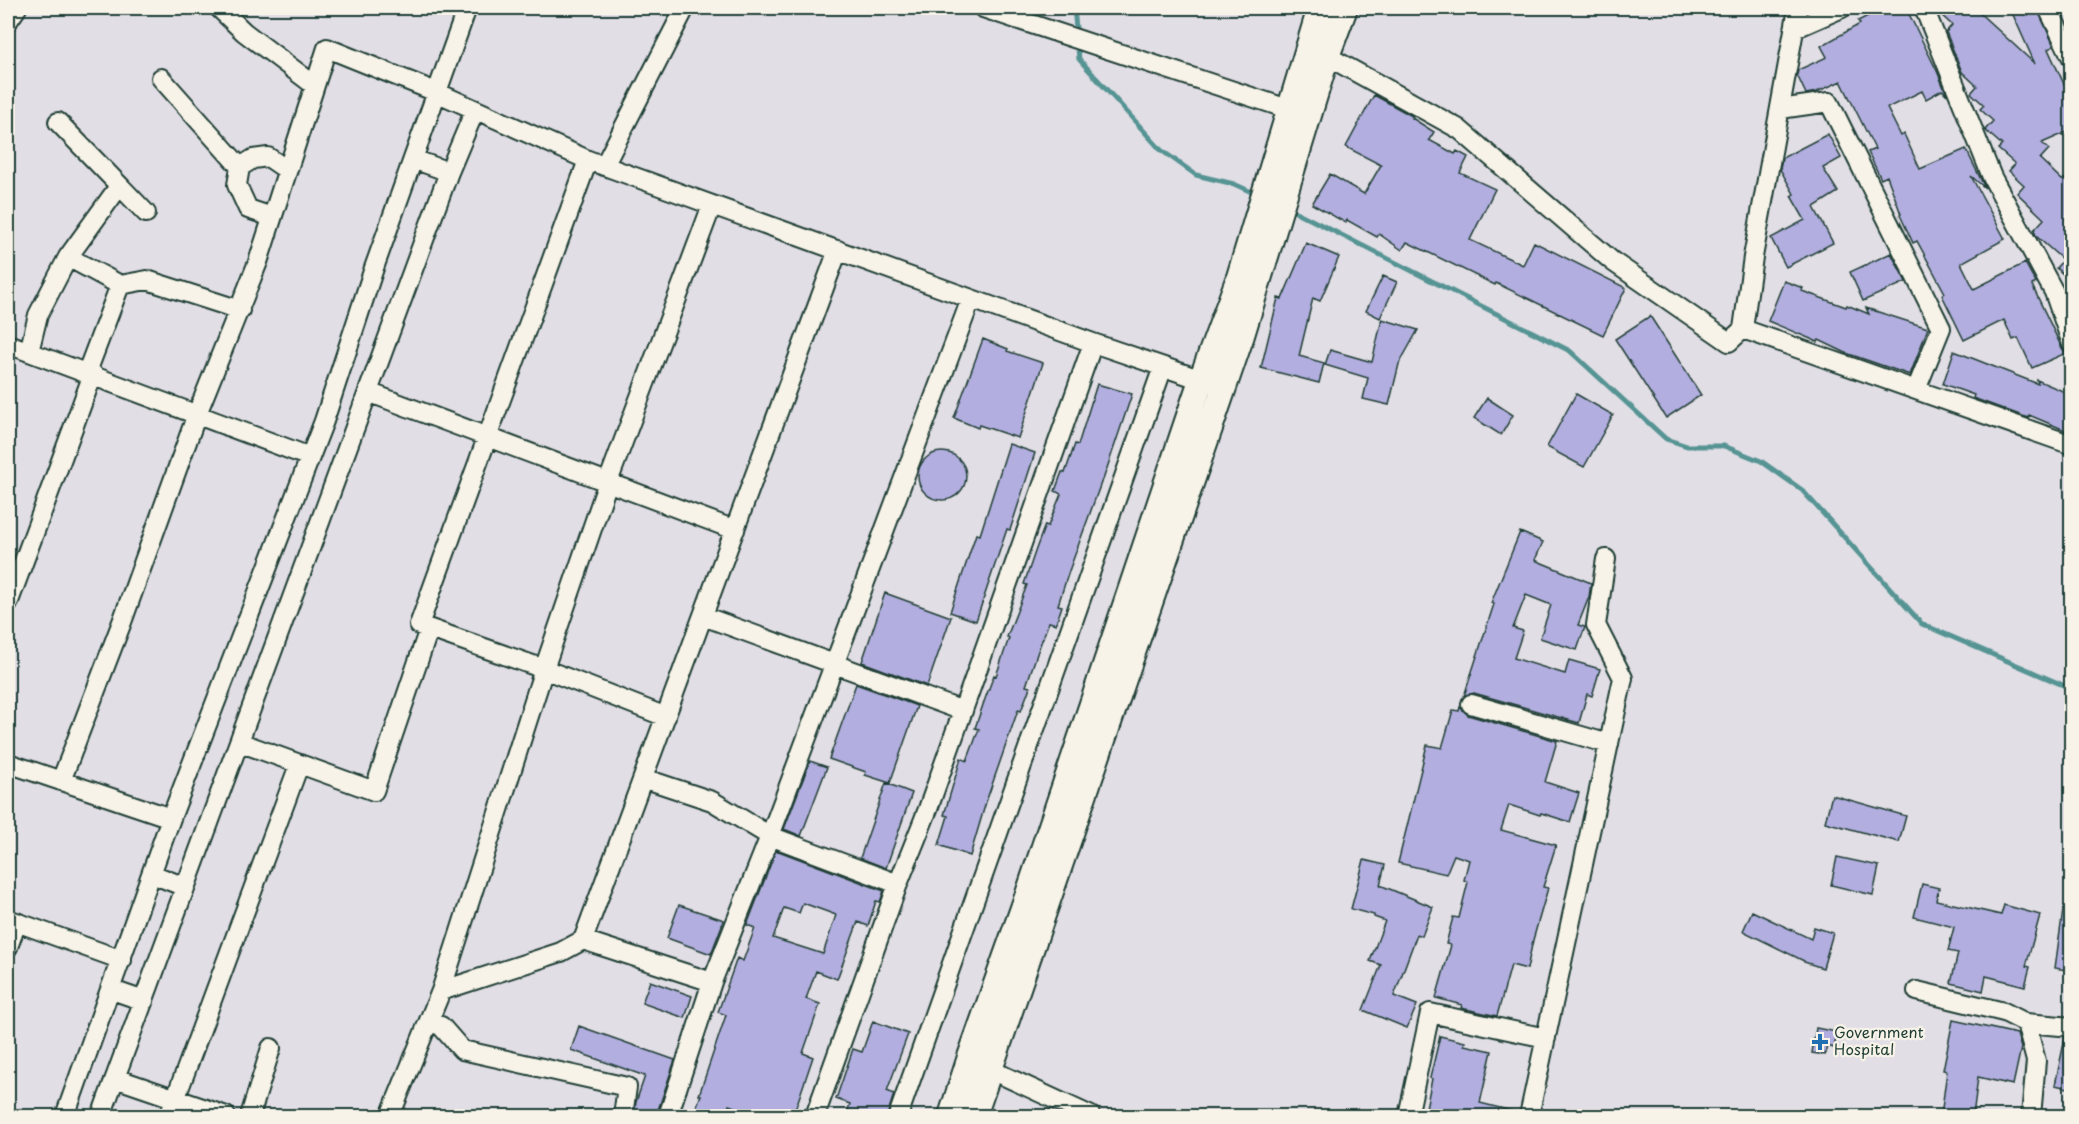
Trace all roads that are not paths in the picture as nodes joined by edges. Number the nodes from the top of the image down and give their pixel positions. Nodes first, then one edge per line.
1 (17, 8) edge
2 (219, 8) edge
3 (468, 8) edge
4 (685, 8) edge
5 (983, 8) edge
6 (1320, 8) edge
7 (1345, 8) edge
8 (1798, 8) edge
9 (1842, 8) edge
10 (1924, 8) edge
11 (2048, 8) edge
12 (8, 21) edge
13 (1794, 29) junction
14 (1327, 56) junction
15 (2072, 58) edge
16 (161, 78) dead end
17 (314, 85) junction
18 (436, 92) junction
19 (1288, 109) junction
20 (1779, 109) junction
21 (475, 110) junction
22 (58, 122) dead end
23 (413, 159) junction
24 (596, 163) junction
25 (240, 167) junction
26 (286, 170) junction
27 (449, 172) junction
28 (121, 187) junction
29 (712, 205) junction
30 (146, 213) dead end
31 (272, 217) junction
32 (838, 250) junction
33 (68, 257) junction
34 (120, 285) junction
35 (971, 299) junction
36 (240, 310) junction
37 (1743, 329) junction
38 (1093, 343) junction
39 (8, 344) edge
40 (2072, 344) edge
41 (30, 352) junction
42 (1163, 367) junction
43 (90, 373) junction
44 (1212, 384) junction
45 (1916, 390) junction
46 (368, 392) junction
47 (197, 414) junction
48 (488, 437) junction
49 (2072, 445) edge
50 (310, 457) junction
51 (608, 482) junction
52 (735, 530) junction
53 (1606, 559) dead end
54 (8, 604) edge
55 (703, 616) junction
56 (429, 628) junction
57 (832, 665) junction
58 (544, 669) junction
59 (1471, 704) dead end
60 (963, 711) junction
61 (666, 717) junction
62 (239, 742) junction
63 (1609, 744) junction
64 (8, 763) edge
65 (299, 765) junction
66 (643, 778) junction
67 (60, 781) junction
68 (171, 818) junction
69 (770, 836) junction
70 (152, 874) junction
71 (898, 884) junction
72 (185, 887) junction
73 (12, 921) edge
74 (583, 940) junction
75 (8, 947) edge
76 (122, 960) junction
77 (712, 982) junction
78 (112, 990) junction
79 (441, 991) junction
80 (1917, 991) dead end
81 (144, 1001) junction
82 (429, 1022) junction
83 (2026, 1023) junction
84 (2072, 1027) edge
85 (1546, 1038) junction
86 (271, 1048) dead end
87 (989, 1069) junction
88 (115, 1078) junction
89 (172, 1108) edge
90 (65, 1116) edge
91 (101, 1116) edge
92 (225, 1116) edge
93 (250, 1116) edge
94 (390, 1116) edge
95 (623, 1116) edge
96 (668, 1116) edge
97 (815, 1116) edge
98 (898, 1116) edge
99 (951, 1116) edge
100 (974, 1116) edge
101 (1091, 1116) edge
102 (1408, 1116) edge
103 (1529, 1116) edge
104 (2031, 1116) edge

1 - 12 street
2 - 17 street
3 - 18 street
4 - 24 street
5 - 19 street
6 - 19 street
7 - 14 street
8 - 13 street
9 - 13 street
10 - 40 street
11 - 15 street
13 - 20 street
14 - 37 street
14 - 44 street
16 - 25 street
17 - 18 street
17 - 26 street
18 - 21 street
18 - 23 street
19 - 44 street
20 - 37 street
20 - 45 street
21 - 24 street
21 - 27 street
22 - 28 street
23 - 27 street
23 - 50 street
24 - 29 street
24 - 48 street
25 - 26 street
25 - 31 street
26 - 31 street
27 - 46 street
28 - 30 street
28 - 33 street
29 - 32 street
29 - 51 street
31 - 36 street
32 - 35 street
32 - 52 street
33 - 34 street
33 - 41 street
34 - 36 street
34 - 43 street
35 - 38 street
35 - 57 street
36 - 47 street
37 - 45 street
38 - 42 street
38 - 60 street
39 - 41 street
41 - 43 street
42 - 44 street
42 - 98 street
43 - 47 street
43 - 54 street
44 - 87 street
44 - 99 street
45 - 49 street
46 - 48 street
46 - 62 street
47 - 50 street
47 - 67 street
48 - 51 street
48 - 56 street
50 - 68 street
51 - 52 street
51 - 58 street
52 - 55 street
53 - 63 street
55 - 57 street
55 - 61 street
56 - 58 street
56 - 65 street
57 - 60 street
57 - 69 street
58 - 61 street
58 - 79 street
59 - 63 street
60 - 71 street
61 - 66 street
62 - 65 street
62 - 72 street
63 - 85 street
64 - 67 street
65 - 89 street
66 - 69 street
66 - 74 street
67 - 68 street
68 - 70 street
69 - 71 street
69 - 77 street
70 - 72 street
70 - 76 street
71 - 97 street
72 - 81 street
73 - 75 street
73 - 76 street
74 - 77 street
74 - 79 street
76 - 78 street
77 - 96 street
78 - 81 street
78 - 90 street
79 - 82 street
80 - 83 street
81 - 88 street
82 - 94 street
82 - 95 street
83 - 84 street
83 - 104 street
85 - 102 street
85 - 103 street
86 - 93 street
87 - 100 street
87 - 101 street
88 - 89 street
88 - 91 street
89 - 92 street

